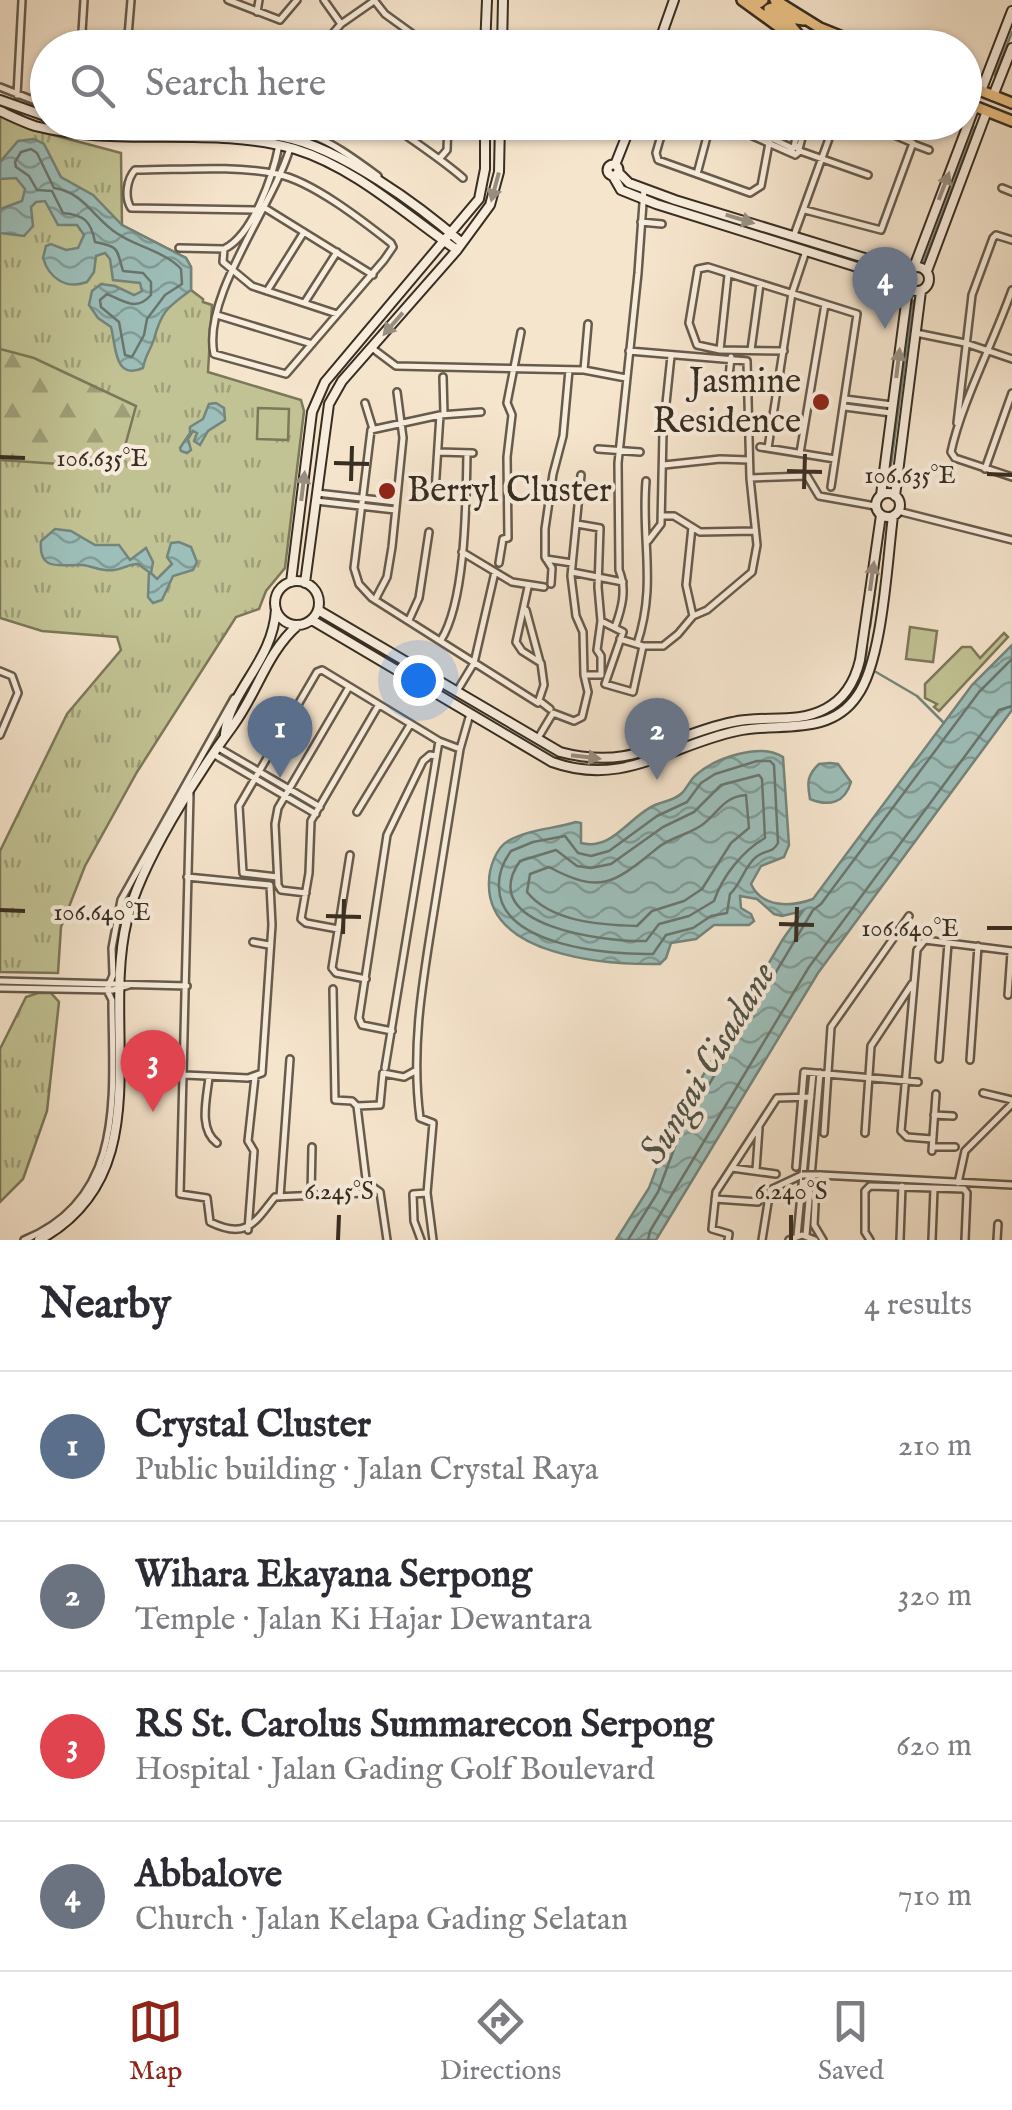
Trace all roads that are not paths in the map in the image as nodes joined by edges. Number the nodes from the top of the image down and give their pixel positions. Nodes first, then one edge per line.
1 (22, 0) edge
2 (82, 0) edge
3 (131, 0) edge
4 (228, 0) edge
5 (259, 0) edge
6 (297, 0) edge
7 (324, 0) edge
8 (374, 0) edge
9 (487, 0) edge
10 (502, 0) edge
11 (674, 0) edge
12 (742, 0) edge
13 (753, 0) edge
14 (763, 0) edge
15 (775, 0) edge
16 (1012, 11) edge
17 (256, 12) junction
18 (806, 21) junction
19 (338, 27) junction
20 (81, 30) edge
21 (129, 30) edge
22 (335, 30) edge
23 (341, 30) edge
24 (407, 30) edge
25 (486, 30) edge
26 (502, 30) edge
27 (663, 30) edge
28 (786, 30) edge
29 (795, 30) edge
30 (827, 30) edge
31 (1012, 48) edge
32 (0, 87) edge
33 (982, 88) edge
34 (982, 91) edge
35 (18, 94) junction
36 (993, 96) junction
37 (30, 99) edge
38 (0, 100) edge
39 (1012, 104) edge
40 (982, 109) edge
41 (0, 111) edge
42 (987, 111) junction
43 (30, 112) edge
44 (1012, 121) edge
45 (30, 124) edge
46 (982, 124) edge
47 (265, 140) edge
48 (322, 140) edge
49 (410, 140) edge
50 (447, 140) edge
51 (485, 140) edge
52 (499, 140) edge
53 (626, 140) edge
54 (660, 140) edge
55 (706, 140) edge
56 (769, 140) joint
57 (798, 140) edge
58 (828, 140) edge
59 (904, 140) edge
60 (957, 140) edge
61 (976, 140) edge
62 (286, 142) junction
63 (913, 144) junction
64 (796, 150) junction
65 (929, 150) dead end
66 (440, 158) junction
67 (822, 160) junction
68 (616, 171) junction
69 (273, 174) junction
70 (282, 175) junction
71 (696, 175) junction
72 (868, 176) dead end
73 (371, 178) junction
74 (464, 178) dead end
75 (365, 186) junction
76 (1002, 188) dead end
77 (1012, 192) edge
78 (643, 194) junction
79 (673, 204) junction
80 (265, 208) junction
81 (255, 210) junction
82 (805, 210) junction
83 (436, 217) dead end
84 (641, 222) junction
85 (662, 224) dead end
86 (304, 232) junction
87 (453, 234) junction
88 (794, 236) junction
89 (1012, 240) edge
90 (446, 242) junction
91 (459, 246) junction
92 (180, 248) dead end
93 (224, 249) junction
94 (806, 251) junction
95 (337, 252) junction
96 (910, 269) junction
97 (231, 270) junction
98 (927, 271) junction
99 (372, 274) junction
100 (728, 275) junction
101 (760, 284) junction
102 (906, 285) junction
103 (267, 290) junction
104 (921, 290) junction
105 (1012, 290) edge
106 (792, 293) junction
107 (305, 302) junction
108 (825, 304) junction
109 (338, 314) junction
110 (217, 315) junction
111 (588, 324) dead end
112 (521, 332) dead end
113 (916, 332) junction
114 (964, 343) junction
115 (312, 344) junction
116 (372, 348) junction
117 (720, 350) junction
118 (751, 350) junction
119 (990, 350) junction
120 (628, 351) junction
121 (784, 352) junction
122 (671, 356) junction
123 (730, 357) junction
124 (1012, 359) edge
125 (516, 368) junction
126 (569, 370) junction
127 (584, 370) junction
128 (442, 377) dead end
129 (626, 378) junction
130 (758, 384) dead end
131 (728, 386) dead end
132 (778, 386) junction
133 (396, 392) dead end
134 (1012, 394) edge
135 (364, 403) dead end
136 (844, 403) junction
137 (892, 409) junction
138 (481, 412) dead end
139 (442, 415) junction
140 (957, 423) junction
141 (402, 424) junction
142 (372, 429) junction
143 (598, 449) dead end
144 (619, 451) junction
145 (438, 452) junction
146 (640, 452) dead end
147 (800, 453) junction
148 (835, 459) junction
149 (749, 460) junction
150 (664, 465) junction
151 (985, 469) junction
152 (581, 474) dead end
153 (750, 478) junction
154 (1012, 478) edge
155 (646, 481) dead end
156 (831, 487) dead end
157 (435, 492) dead end
158 (881, 495) junction
159 (895, 496) junction
160 (316, 497) junction
161 (362, 498) junction
162 (396, 502) junction
163 (360, 506) junction
164 (395, 510) junction
165 (878, 511) junction
166 (895, 514) junction
167 (662, 516) junction
168 (577, 524) junction
169 (692, 527) junction
170 (879, 527) junction
171 (891, 529) junction
172 (429, 532) dead end
173 (755, 532) junction
174 (1012, 540) edge
175 (648, 542) junction
176 (462, 552) junction
177 (546, 559) junction
178 (572, 562) junction
179 (498, 564) dead end
180 (495, 572) junction
181 (571, 572) junction
182 (598, 580) junction
183 (291, 582) junction
184 (623, 582) junction
185 (305, 583) junction
186 (528, 586) junction
187 (375, 600) junction
188 (525, 607) junction
189 (276, 609) junction
190 (318, 610) junction
191 (692, 616) junction
192 (312, 620) junction
193 (408, 620) junction
194 (602, 620) junction
195 (298, 625) junction
196 (616, 627) junction
197 (864, 636) junction
198 (876, 636) junction
199 (620, 639) junction
200 (441, 640) junction
201 (640, 645) junction
202 (474, 662) junction
203 (541, 663) junction
204 (0, 672) edge
205 (584, 675) junction
206 (603, 676) junction
207 (258, 680) junction
208 (246, 685) junction
209 (349, 687) junction
210 (456, 693) junction
211 (540, 702) junction
212 (379, 705) junction
213 (550, 709) dead end
214 (470, 713) junction
215 (410, 724) junction
216 (0, 734) edge
217 (225, 734) junction
218 (439, 741) junction
219 (536, 741) junction
220 (460, 749) junction
221 (215, 750) junction
222 (436, 756) junction
223 (256, 774) junction
224 (287, 792) junction
225 (190, 793) junction
226 (318, 810) junction
227 (357, 812) dead end
228 (350, 856) dead end
229 (186, 877) junction
230 (277, 877) junction
231 (306, 893) junction
232 (910, 916) dead end
233 (338, 929) junction
234 (253, 942) dead end
235 (948, 943) junction
236 (270, 945) junction
237 (978, 946) junction
238 (1011, 952) edge
239 (366, 978) junction
240 (914, 982) junction
241 (0, 984) edge
242 (107, 986) junction
243 (124, 986) junction
244 (187, 986) junction
245 (333, 989) dead end
246 (1008, 994) dead end
247 (392, 1031) junction
248 (290, 1059) dead end
249 (939, 1060) dead end
250 (970, 1060) dead end
251 (385, 1068) dead end
252 (416, 1071) junction
253 (820, 1073) junction
254 (185, 1076) junction
255 (209, 1076) junction
256 (254, 1077) junction
257 (867, 1078) junction
258 (906, 1081) junction
259 (918, 1082) dead end
260 (983, 1093) dead end
261 (936, 1094) dead end
262 (800, 1096) junction
263 (811, 1097) junction
264 (1012, 1102) edge
265 (357, 1106) junction
266 (934, 1116) junction
267 (953, 1116) dead end
268 (759, 1127) junction
269 (824, 1133) dead end
270 (865, 1133) dead end
271 (218, 1143) dead end
272 (932, 1146) junction
273 (955, 1147) dead end
274 (312, 1148) dead end
275 (796, 1167) dead end
276 (732, 1168) junction
277 (756, 1170) junction
278 (776, 1174) dead end
279 (366, 1182) junction
280 (816, 1183) dead end
281 (958, 1183) junction
282 (1012, 1185) edge
283 (902, 1186) junction
284 (934, 1189) junction
285 (427, 1193) junction
286 (311, 1195) junction
287 (280, 1197) junction
288 (715, 1199) junction
289 (758, 1202) dead end
290 (998, 1224) dead end
291 (248, 1232) junction
292 (806, 1235) junction
293 (797, 1236) junction
294 (24, 1240) edge
295 (39, 1240) edge
296 (387, 1240) edge
297 (420, 1240) edge
298 (432, 1240) edge
299 (728, 1240) edge
300 (762, 1240) edge
301 (789, 1240) edge
302 (819, 1240) edge
303 (870, 1240) edge
304 (900, 1240) edge
305 (932, 1240) edge
306 (965, 1240) edge
307 (997, 1240) edge

1 - 35 street
2 - 20 street
3 - 21 street
4 - 17 street
5 - 17 street
6 - 17 street
7 - 19 street
8 - 19 street
8 - 24 street
9 - 25 street
10 - 26 street
11 - 27 street
12 - 28 main road
13 - 14 main road
15 - 18 main road
16 - 33 street
18 - 29 main road
18 - 30 main road
19 - 22 street
19 - 23 street
31 - 36 street
32 - 35 street
34 - 36 main road
35 - 37 street
36 - 39 main road
38 - 43 street
40 - 42 main road
41 - 45 street
42 - 44 main road
42 - 46 street
47 - 62 street
48 - 83 street
49 - 66 street
50 - 66 street
51 - 87 street
52 -> 91 street
53 - 68 street
54 - 71 street
55 - 71 street
56 - 64 street
56 - 71 street
57 - 64 street
58 - 67 street
59 - 63 street
96 -> 60 street
61 - 98 street
62 - 69 street
62 - 70 street
62 - 73 street
62 - 75 street
63 - 65 street
63 - 82 street
64 - 67 street
66 - 74 street
67 - 72 street
67 - 82 street
68 - 78 street
68 - 78 street
69 - 70 street
69 - 81 street
69 - 81 street
70 - 80 street
70 - 99 street
73 - 75 street
73 - 87 street
75 - 90 street
76 - 77 street
78 - 79 street
78 - 84 street
79 -> 88 street
79 - 94 street
80 - 86 street
80 - 97 street
81 - 93 street
82 - 88 street
84 - 85 street
84 - 120 street
86 - 95 street
86 - 103 street
87 - 90 street
87 - 91 street
88 - 96 street
89 - 114 street
90 - 91 street
183 -> 90 street
91 -> 116 street
92 - 93 street
93 - 97 street
94 - 102 street
94 - 106 street
95 - 99 street
95 - 107 street
96 - 98 street
96 - 102 street
97 - 103 street
97 - 110 street
98 - 104 street
99 - 109 street
100 - 101 street
100 - 117 street
100 - 117 street
101 - 106 street
101 - 118 street
102 - 104 street
137 -> 102 street
103 - 107 street
104 - 113 street
105 - 119 street
106 - 108 street
106 - 121 street
107 - 109 street
108 - 136 street
108 - 147 street
109 - 115 street
110 - 115 street
110 - 115 street
111 - 127 street
112 - 125 street
113 - 114 street
113 - 159 street
114 - 119 street
114 - 140 street
116 - 125 street
116 - 160 street
117 - 118 street
118 - 121 street
119 - 124 street
119 - 140 street
120 - 122 street
120 - 129 street
121 - 132 street
122 - 123 street
122 - 150 street
123 - 131 street
123 - 149 street
125 - 126 street
125 - 179 street
126 - 127 street
126 - 177 street
127 - 129 street
128 - 139 street
129 - 144 street
130 - 132 street
132 - 147 street
133 - 141 street
134 - 151 street
135 - 142 street
136 - 137 street
136 - 148 street
137 - 158 street
138 - 139 street
139 - 141 street
139 - 145 street
140 - 151 street
141 - 142 street
141 - 162 street
142 - 161 street
143 - 144 street
144 - 146 street
144 - 184 street
145 - 157 street
145 - 176 street
147 - 148 street
148 - 156 street
149 - 150 street
149 - 153 street
150 - 167 street
151 - 154 street
152 - 168 street
153 - 165 street
153 - 173 street
155 - 175 street
158 - 159 street
158 - 165 street
159 - 166 street
160 - 161 street
160 - 163 street
160 - 185 street
161 - 162 street
161 - 163 street
162 - 164 street
163 - 164 street
163 - 187 street
164 - 187 street
165 - 166 street
165 - 170 street
166 - 171 street
166 - 174 street
167 - 169 street
167 - 175 street
168 - 178 street
168 - 182 street
169 - 173 street
169 - 191 street
170 - 171 street
197 -> 170 street
171 - 198 street
172 - 193 street
173 - 191 street
175 - 201 street
176 - 180 street
176 - 200 street
177 - 178 street
177 - 186 street
178 - 181 street
180 - 186 street
180 - 202 street
181 - 182 street
181 - 205 street
182 - 184 street
182 - 194 street
183 - 185 street
183 - 189 street
184 - 196 street
185 - 190 street
186 - 188 street
187 - 193 street
188 - 203 street
188 - 203 street
189 - 195 street
189 - 208 street
190 - 192 street
190 - 210 street
191 - 201 street
192 - 195 street
192 - 214 street
193 - 200 street
194 - 196 street
194 - 206 street
195 - 207 street
196 - 199 street
197 - 198 street
219 -> 197 street
198 - 214 street
199 - 201 street
199 - 206 street
200 - 202 street
201 - 206 street
202 - 210 street
202 - 211 street
203 - 211 street
204 - 216 street
205 - 206 street
205 - 219 street
207 - 208 street
207 - 217 street
208 - 217 street
208 - 242 street
209 - 212 street
209 - 223 street
209 - 224 street
210 - 219 street
211 - 213 street
212 - 215 street
212 - 226 street
214 - 220 street
215 - 218 street
215 - 227 street
217 - 221 street
218 - 220 street
218 - 222 street
220 - 252 street
221 - 223 street
221 - 225 street
222 - 239 street
222 - 247 street
223 - 224 street
223 - 230 street
224 - 226 street
224 - 230 street
225 - 229 street
225 - 243 street
226 - 231 street
228 - 233 street
229 - 236 street
229 - 244 street
230 - 231 street
231 - 233 street
232 - 253 street
233 - 239 street
234 - 236 street
235 - 237 street
235 - 240 street
235 - 249 street
236 - 256 street
237 - 238 street
237 - 250 street
238 - 246 street
239 - 247 street
240 - 257 street
240 - 258 street
241 - 242 street
242 - 243 street
242 - 294 street
243 - 244 street
243 - 295 street
244 - 254 street
245 - 265 street
247 - 251 street
248 - 287 street
252 - 265 street
252 - 285 street
253 - 257 street
253 - 262 street
253 - 263 street
253 - 269 street
253 - 292 street
254 - 255 street
254 - 291 street
255 - 256 street
255 - 271 street
256 - 291 street
257 - 258 street
257 - 270 street
258 - 259 street
258 - 272 street
260 - 264 street
261 - 266 street
262 - 263 street
262 - 268 street
262 - 275 street
263 - 293 street
264 - 281 street
265 - 279 street
266 - 267 street
266 - 272 street
268 - 276 street
268 - 277 street
272 - 273 street
274 - 286 street
276 - 277 street
276 - 288 street
277 - 278 street
279 - 286 street
279 - 296 street
280 - 302 street
281 - 282 street
281 - 300 street, bridge
283 - 284 street
283 - 303 street
283 - 304 street
284 - 305 street
284 - 306 street
285 - 297 street
285 - 298 street
286 - 287 street
287 - 291 street
288 - 289 street
288 - 299 street
290 - 307 street
292 - 293 street
292 - 302 street
293 - 301 street

